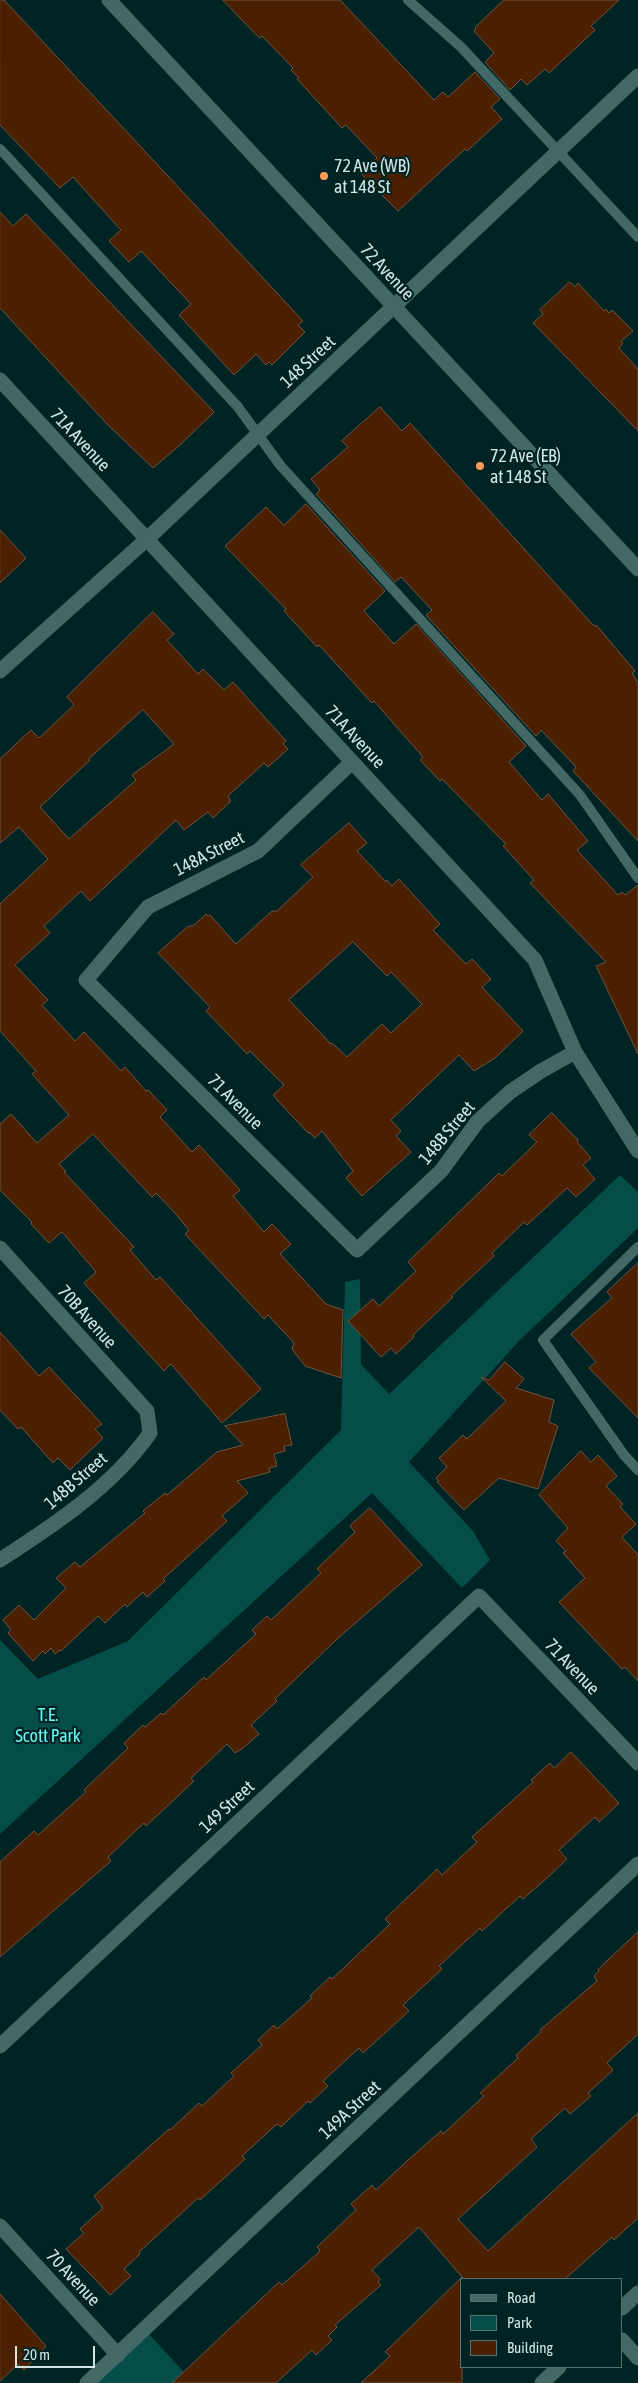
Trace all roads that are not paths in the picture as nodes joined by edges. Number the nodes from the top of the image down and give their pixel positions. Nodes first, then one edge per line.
1 (109, 0) edge
2 (408, 0) edge
3 (638, 76) edge
4 (0, 149) edge
5 (559, 151) junction
6 (638, 237) edge
7 (393, 307) junction
8 (0, 380) edge
9 (258, 434) junction
10 (147, 538) junction
11 (638, 569) edge
12 (0, 671) edge
13 (352, 762) junction
14 (638, 878) edge
15 (86, 980) joint
16 (575, 1052) junction
17 (638, 1151) edge
18 (638, 1247) edge
19 (0, 1248) edge
20 (357, 1250) joint
21 (147, 1411) joint
22 (638, 1470) edge
23 (0, 1560) edge
24 (480, 1596) joint
25 (638, 1763) edge
26 (638, 1864) edge
27 (0, 2046) edge
28 (0, 2226) edge
29 (638, 2293) edge
30 (623, 2307) edge
31 (623, 2341) edge
32 (118, 2355) junction
33 (638, 2358) edge
34 (558, 2368) edge
35 (87, 2383) edge
36 (542, 2383) edge

1 - 7 street, 72 Avenue
2 - 5 lane
3 - 5 street, 148 Street
4 - 9 lane
5 - 6 lane
5 - 7 street, 148 Street
7 - 9 street, 148 Street
7 - 11 street, 72 Avenue
8 - 10 street, 71A Avenue
9 - 10 street, 148 Street
9 - 14 lane
10 - 12 street, 148 Street
10 - 13 street, 71A Avenue
13 - 15 street, 148A Street
13 - 16 street, 71A Avenue
15 - 20 street, 71 Avenue
16 - 17 street, 71A Avenue
16 - 20 street, 148B Street
18 - 22 lane
19 - 21 street, 70B Avenue
21 - 23 street, 148B Street
24 - 25 street, 71 Avenue
24 - 27 street, 149 Street
26 - 32 street, 149A Street
28 - 32 street, 70 Avenue
29 - 30 street
31 - 33 street
32 - 35 street, 149A Street
34 - 36 street

